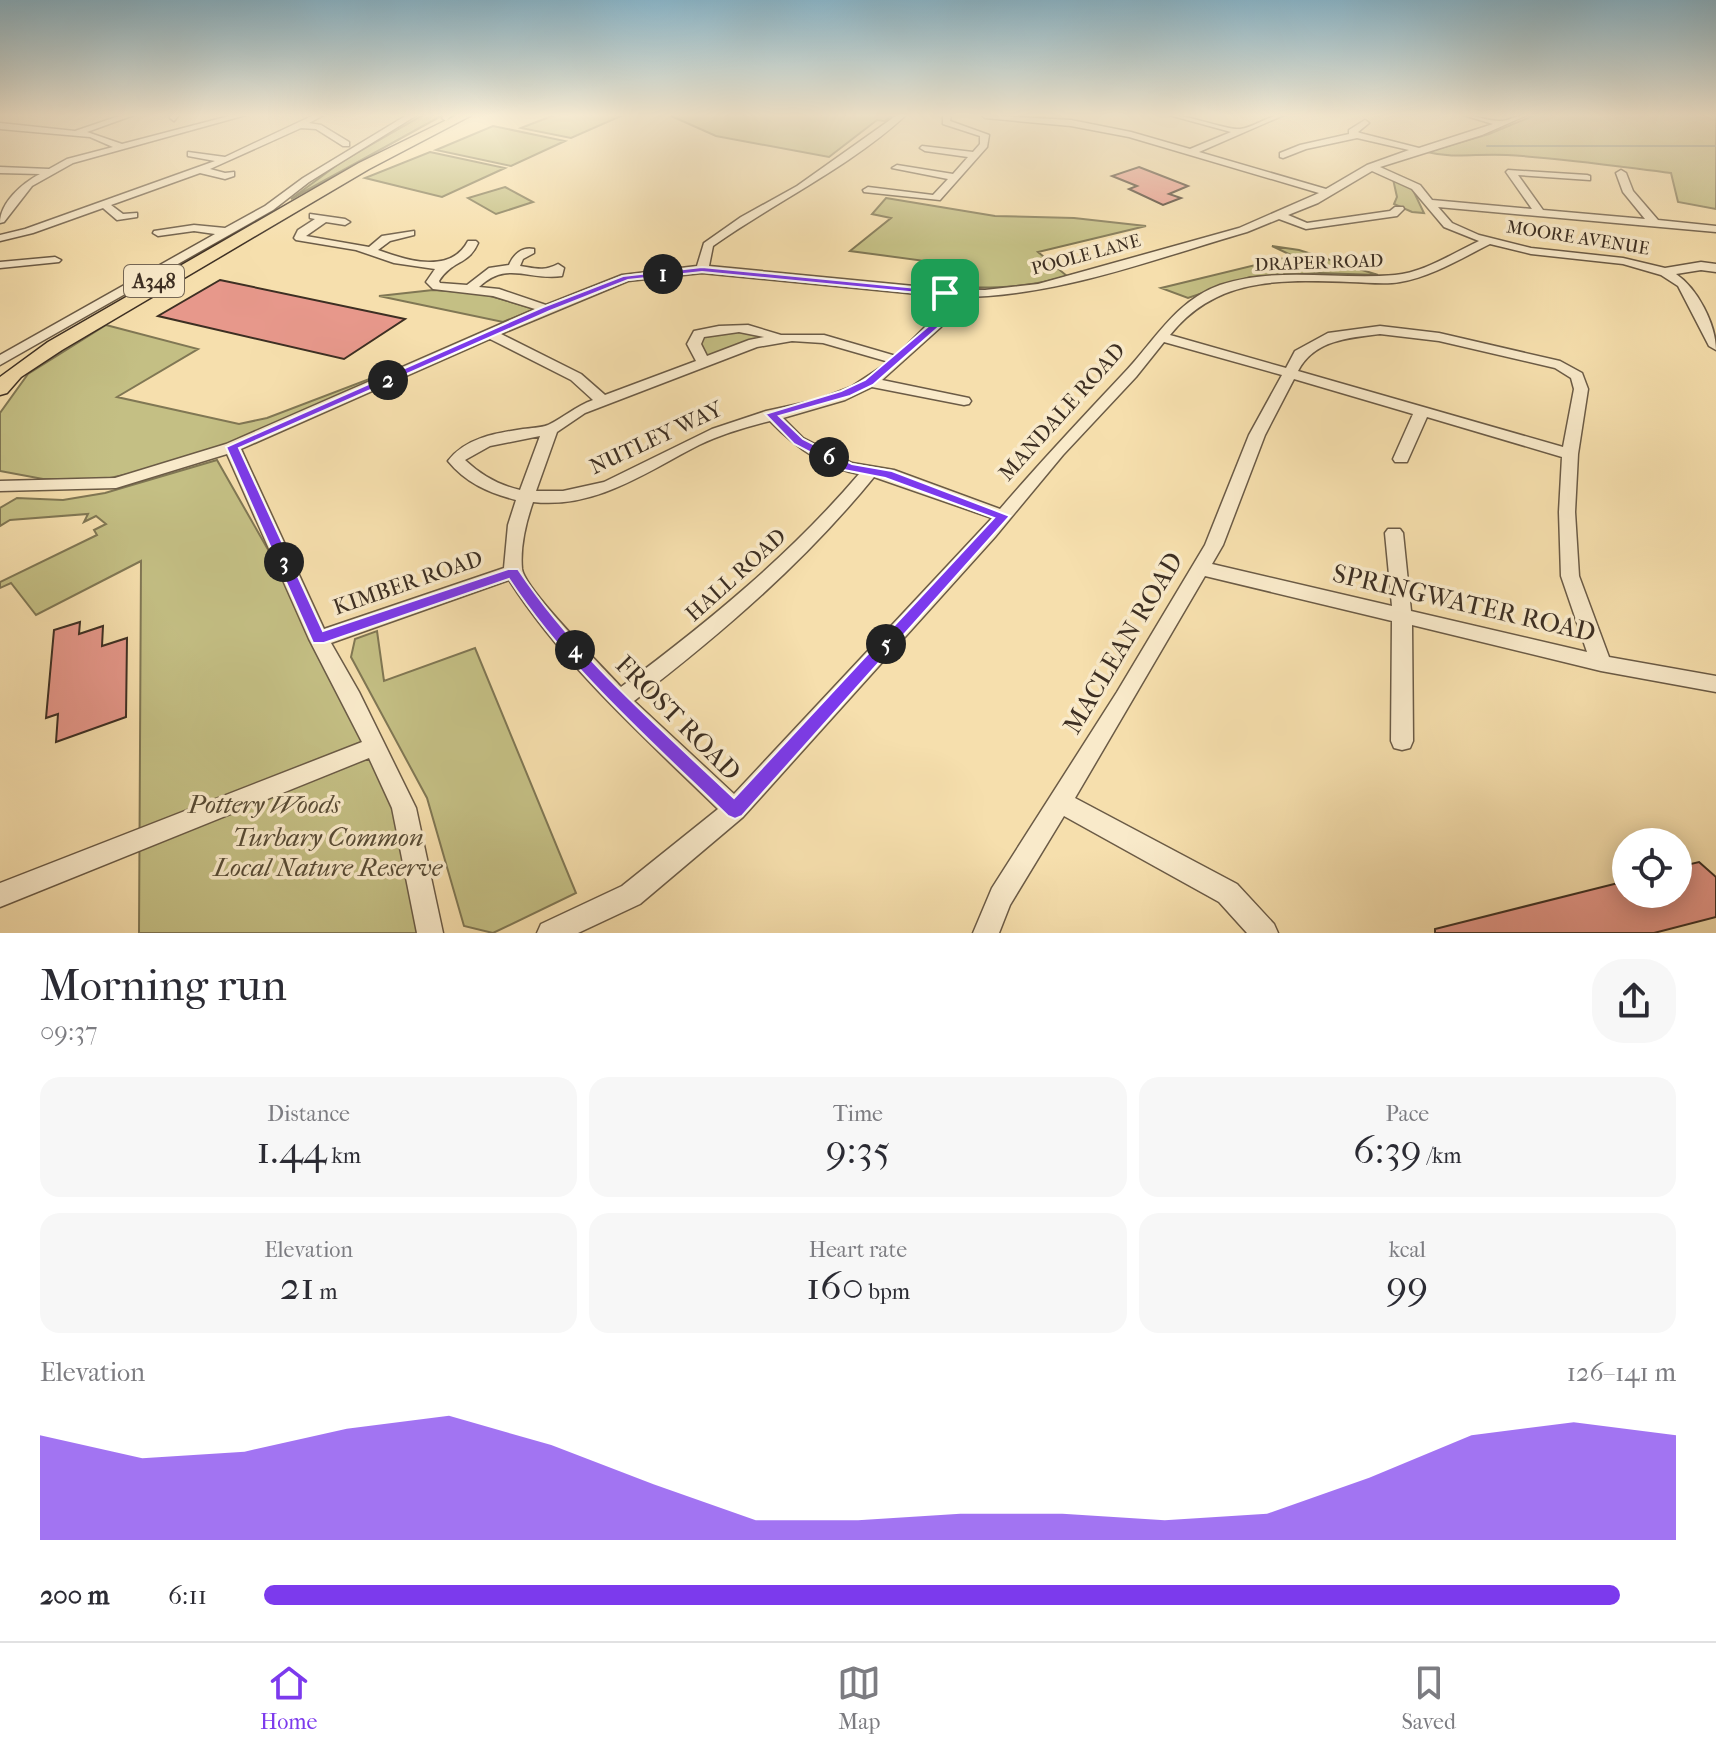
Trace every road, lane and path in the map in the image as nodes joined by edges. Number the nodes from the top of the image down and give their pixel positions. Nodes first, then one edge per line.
1 (84, 159) edge
2 (218, 159) edge
3 (230, 159) edge
4 (344, 159) edge
5 (367, 159) edge
6 (379, 159) edge
7 (842, 159) edge
8 (971, 159) edge
9 (1214, 159) edge
10 (1393, 159) edge
11 (227, 160) junction
12 (1370, 167) junction
13 (897, 168) dead end
14 (0, 170) edge
15 (200, 170) junction
16 (49, 171) junction
17 (1621, 173) dead end
18 (225, 176) dead end
19 (954, 177) junction
20 (1587, 178) dead end
21 (868, 190) dead end
22 (1325, 192) junction
23 (1431, 203) junction
24 (104, 204) junction
25 (1399, 209) dead end
26 (1540, 213) junction
27 (1281, 216) junction
28 (0, 219) edge
29 (345, 222) dead end
30 (106, 223) dead end
31 (1654, 223) junction
32 (1716, 229) edge
33 (227, 232) junction
34 (158, 233) dead end
35 (410, 233) dead end
36 (0, 238) edge
37 (1488, 241) junction
38 (472, 243) dead end
39 (371, 251) junction
40 (530, 251) dead end
41 (50, 258) dead end
42 (0, 265) edge
43 (514, 266) junction
44 (442, 267) junction
45 (1716, 268) edge
46 (702, 269) junction
47 (1665, 272) junction
48 (559, 274) dead end
49 (470, 289) junction
50 (945, 293) junction
51 (546, 309) junction
52 (493, 335) junction
53 (1163, 337) junction
54 (777, 338) junction
55 (1716, 346) edge
56 (897, 360) junction
57 (0, 361) edge
58 (703, 361) junction
59 (0, 371) edge
60 (1290, 373) junction
61 (869, 382) junction
62 (0, 389) edge
63 (602, 401) junction
64 (964, 401) dead end
65 (1421, 413) junction
66 (771, 414) junction
67 (550, 430) junction
68 (232, 447) junction
69 (1570, 454) junction
70 (1401, 459) dead end
71 (870, 471) junction
72 (5, 489) edge
73 (525, 497) junction
74 (1003, 516) junction
75 (1394, 533) dead end
76 (1200, 568) junction
77 (513, 572) junction
78 (1402, 616) junction
79 (319, 639) junction
80 (1601, 663) junction
81 (1716, 684) edge
82 (619, 700) junction
83 (1402, 741) dead end
84 (375, 746) junction
85 (1060, 802) junction
86 (735, 810) junction
87 (0, 895) edge
88 (430, 933) edge
89 (550, 933) edge
90 (986, 933) edge
91 (1265, 933) edge

1 - 16 street
2 - 11 street
3 - 11 street
4 - 33 street
5 - 59 highway, A348
6 - 62 highway, A348
7 - 46 street
8 - 19 street
9 - 22 street
10 - 12 street, POOLE LANE
11 - 15 street
12 - 22 street, POOLE LANE
12 - 23 street, MOORE AVENUE
13 - 19 street
14 - 16 street
15 - 18 street
15 - 24 street
16 - 28 street
17 - 31 street
19 - 21 street
20 - 26 street
22 - 27 street, POOLE LANE
23 - 26 street
23 - 37 street, MOORE AVENUE
24 - 30 street
24 - 36 street
25 - 27 street
26 - 31 street
27 - 50 street, POOLE LANE
29 - 39 street
31 - 32 street
33 - 34 street
33 - 57 street
35 - 39 street
37 - 47 street, MOORE AVENUE
37 - 53 street, DRAPER ROAD
38 - 44 street
39 - 44 street
40 - 43 street
41 - 42 street
43 - 48 street
43 - 49 street
44 - 49 street
45 - 47 street
46 - 50 street, POOLE LANE
46 - 51 street, POOLE LANE
47 - 55 street, MOORE AVENUE
49 - 51 street
50 - 56 street, NUTLEY WAY
51 - 52 street, POOLE LANE
52 - 63 street
52 - 68 street, POOLE LANE
53 - 60 street
53 - 74 street, MANDALE ROAD
54 - 56 street
54 - 58 street
54 - 58 street
56 - 61 street, NUTLEY WAY
58 - 63 street
60 - 65 street
60 - 69 street, MACLEAN ROAD
60 - 76 street, MACLEAN ROAD
61 - 64 street
61 - 66 street, NUTLEY WAY
63 - 67 street
65 - 69 street
65 - 70 street
66 - 71 street
66 - 73 street, NUTLEY WAY
67 - 73 street
67 - 73 street
68 - 72 street, POOLE LANE
68 - 79 street
69 - 80 street
71 - 74 street
71 - 82 street, HALL ROAD
73 - 77 street
74 - 86 street, MANDALE ROAD
75 - 78 street
76 - 78 street, SPRINGWATER ROAD
76 - 85 street, MACLEAN ROAD
77 - 79 street, KIMBER ROAD
77 - 82 street, FROST ROAD
78 - 80 street, SPRINGWATER ROAD
78 - 83 street
79 - 84 street
80 - 81 street, SPRINGWATER ROAD
82 - 86 street, FROST ROAD
84 - 87 street
84 - 88 street
85 - 90 street, MACLEAN ROAD
85 - 91 street
86 - 89 street, MANDALE ROAD

